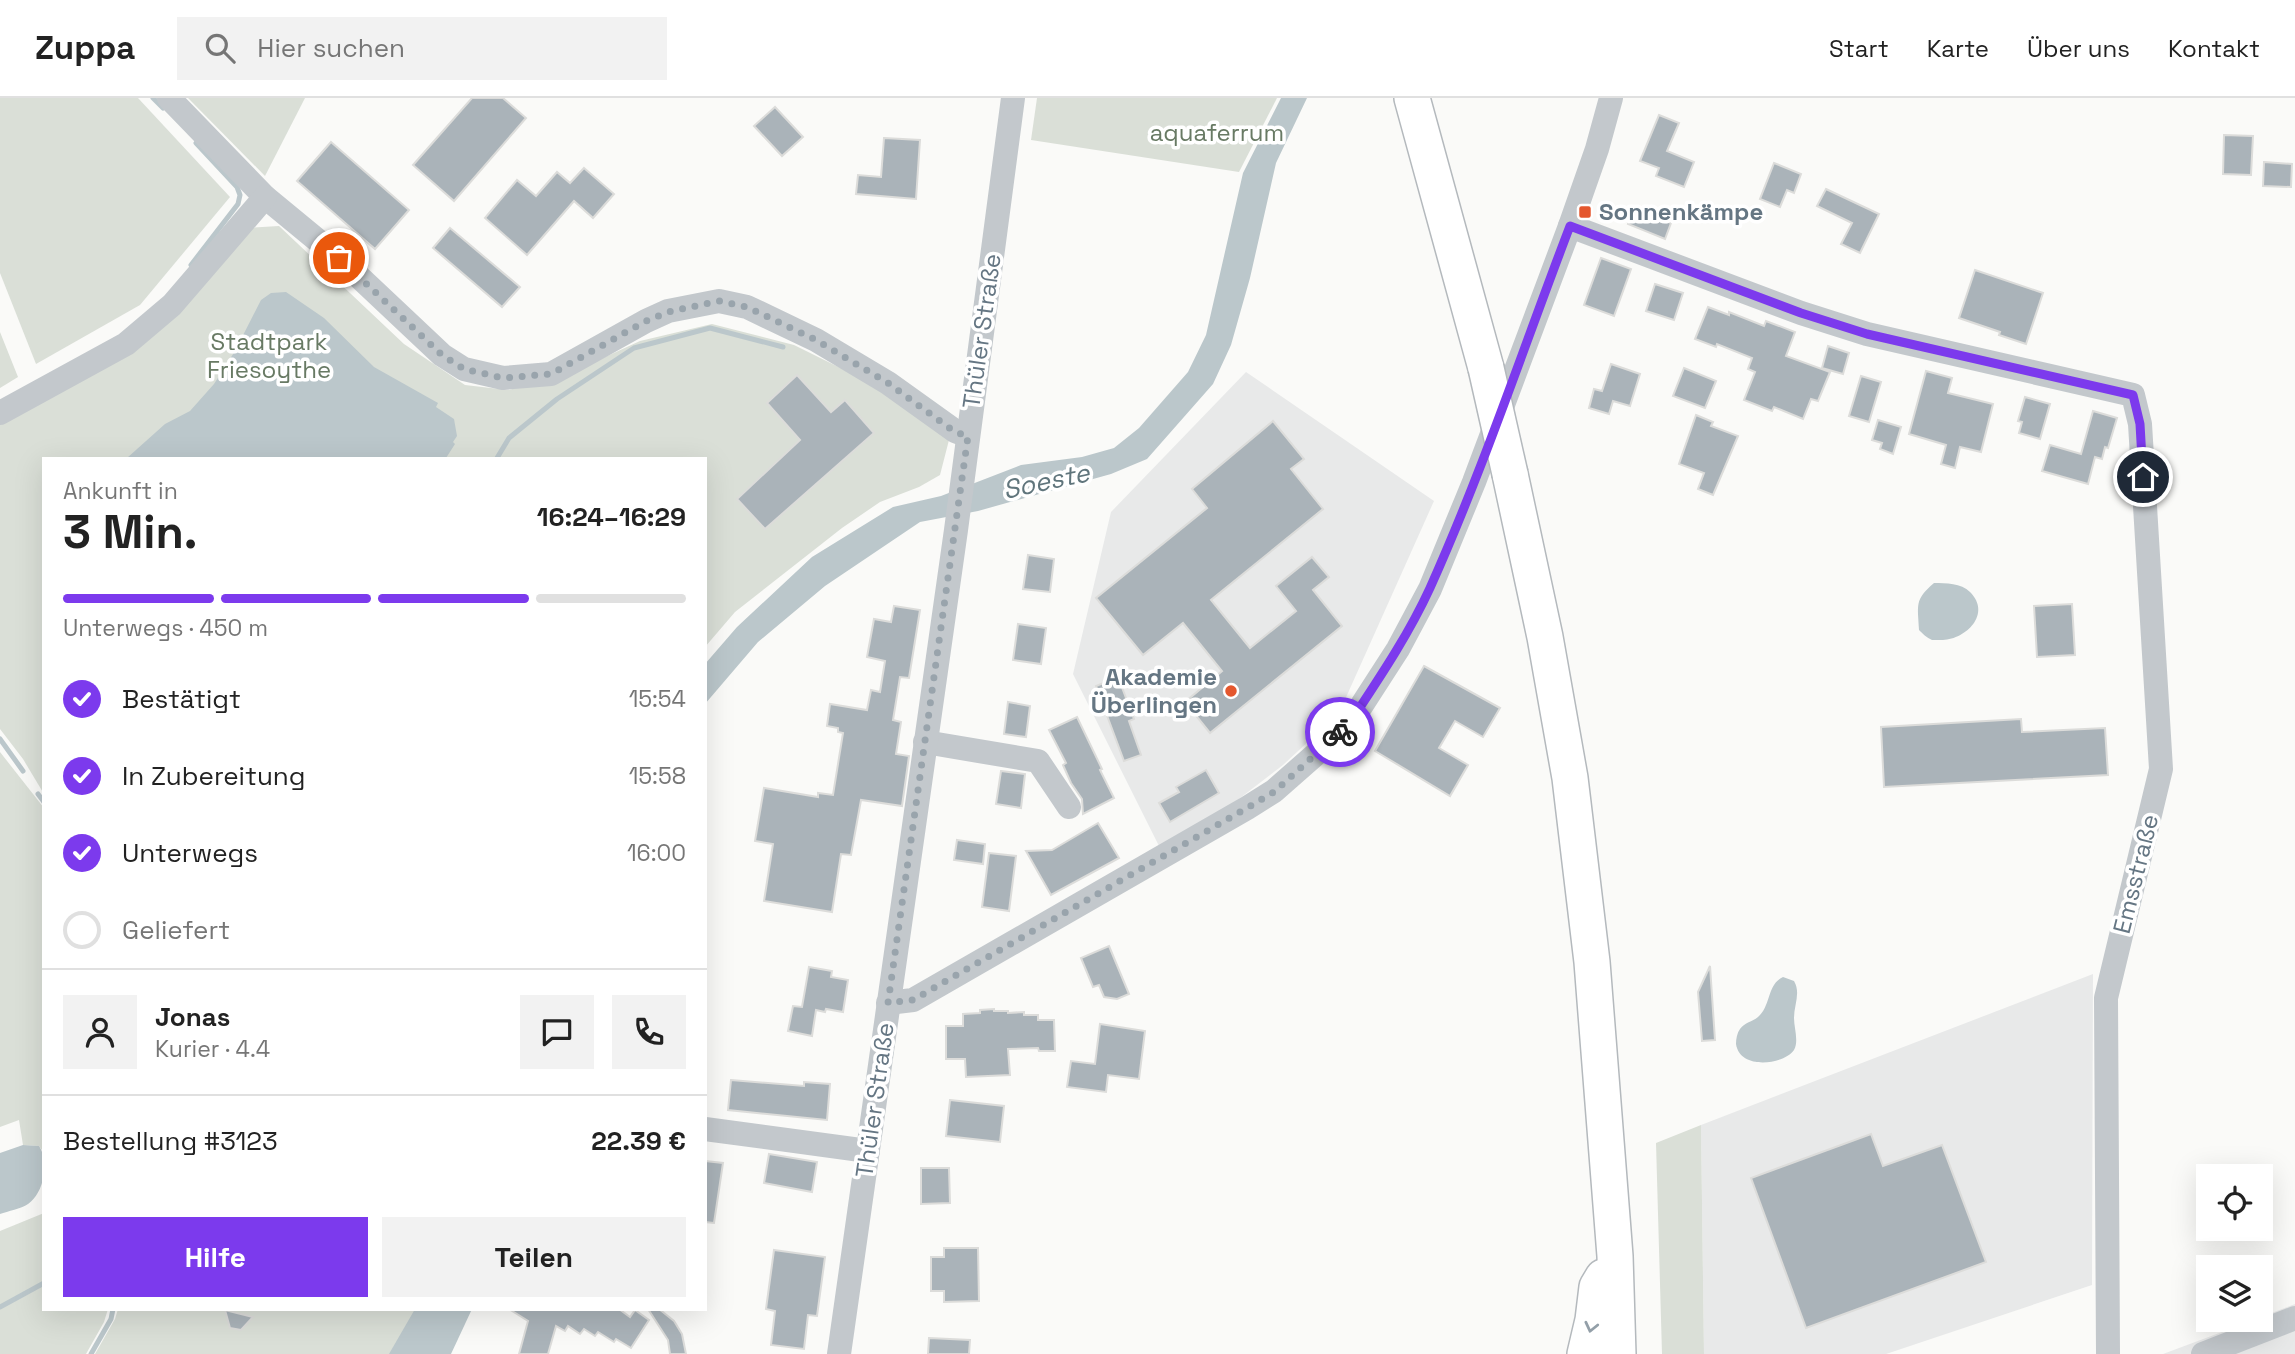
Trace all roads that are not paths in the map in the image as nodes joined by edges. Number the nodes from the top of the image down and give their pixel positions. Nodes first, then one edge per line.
1 (169, 98) edge
2 (1013, 98) edge
3 (1412, 98) edge
4 (1611, 98) edge
5 (265, 197) junction
6 (1570, 226) junction
7 (0, 413) edge
8 (968, 436) junction
9 (925, 742) junction
10 (1069, 807) dead end
11 (888, 1003) junction
12 (707, 1129) edge
13 (868, 1151) junction
14 (1615, 1256) junction
15 (2295, 1318) edge
16 (839, 1354) edge
17 (1585, 1354) edge
18 (1618, 1354) edge
19 (2108, 1354) edge
20 (2203, 1354) edge

1 - 5 street
2 - 8 street, Thüler Straße
3 - 14 highway, bridge
4 - 6 street
5 - 7 street
5 - 8 street
6 - 11 street
6 - 19 street, Emsstraße
8 - 9 street, Thüler Straße
9 - 10 street
9 - 11 street, Thüler Straße
11 - 13 street, Thüler Straße
12 - 13 street
13 - 16 street, Thüler Straße
14 -> 17 highway
14 - 18 highway
15 - 20 street

